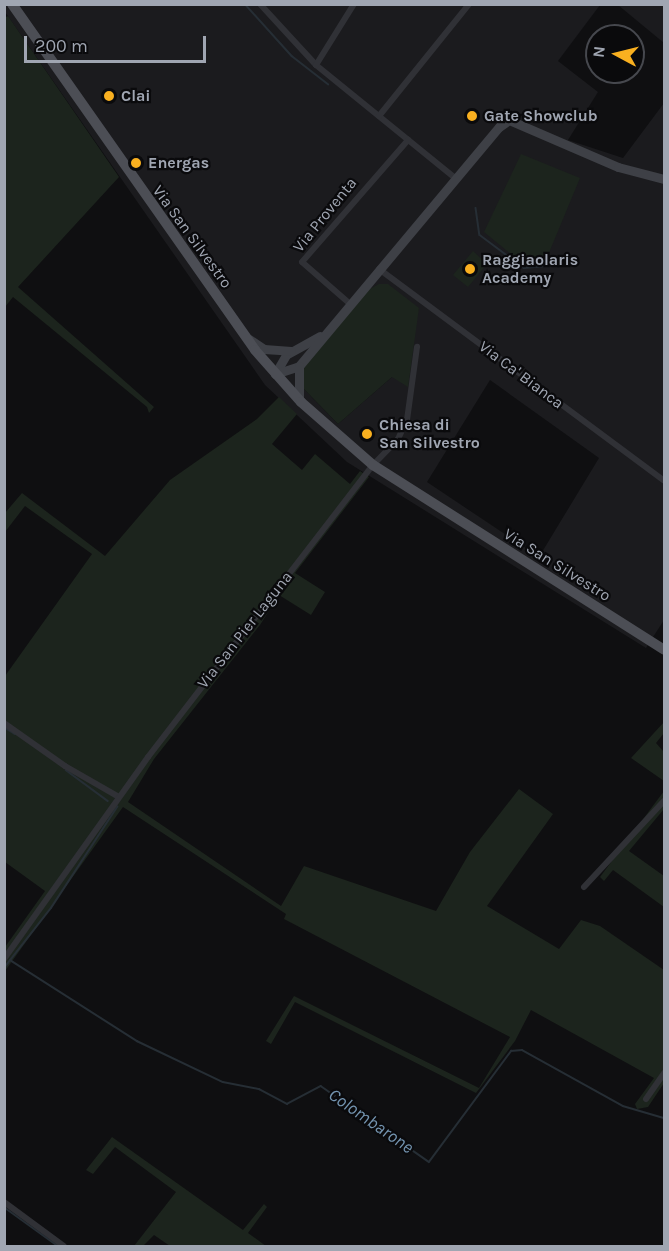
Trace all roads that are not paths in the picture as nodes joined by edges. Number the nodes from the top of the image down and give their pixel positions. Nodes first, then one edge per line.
1 (12, 4) edge
2 (260, 4) edge
3 (354, 4) edge
4 (469, 4) edge
5 (316, 65) junction
6 (379, 116) junction
7 (408, 140) junction
8 (455, 178) junction
9 (664, 179) edge
10 (378, 269) junction
11 (349, 303) junction
12 (243, 333) junction
13 (320, 336) junction
14 (417, 347) dead end
15 (291, 351) junction
16 (299, 366) junction
17 (275, 374) junction
18 (301, 402) junction
19 (373, 465) junction
20 (664, 481) edge
21 (664, 650) edge
22 (4, 723) edge
23 (119, 797) junction
24 (664, 801) edge
25 (584, 887) dead end
26 (4, 959) edge
27 (664, 1073) edge
28 (646, 1099) dead end
29 (4, 1202) edge
30 (64, 1246) edge

1 - 12 main road, Via San Silvestro
2 - 5 street
3 - 5 street
4 - 6 street
5 - 6 street
6 - 7 street
7 - 8 street
7 - 11 street, Via Proventa
8 - 9 street
8 - 10 street
10 - 11 street
10 - 20 street, Via Ca' Bianca
11 - 13 street
12 - 15 street
12 - 17 main road, Via San Silvestro
13 - 15 street
13 - 16 street
14 - 19 street
15 - 17 street
16 - 17 street
16 - 18 street
17 - 18 main road, Via San Silvestro
18 - 19 main road, Via San Silvestro
19 - 21 main road, Via San Silvestro
19 - 23 street, Via San Pier Laguna
22 - 23 street
23 - 26 street, Via San Pier Laguna
24 - 25 street
27 - 28 street
29 - 30 street

